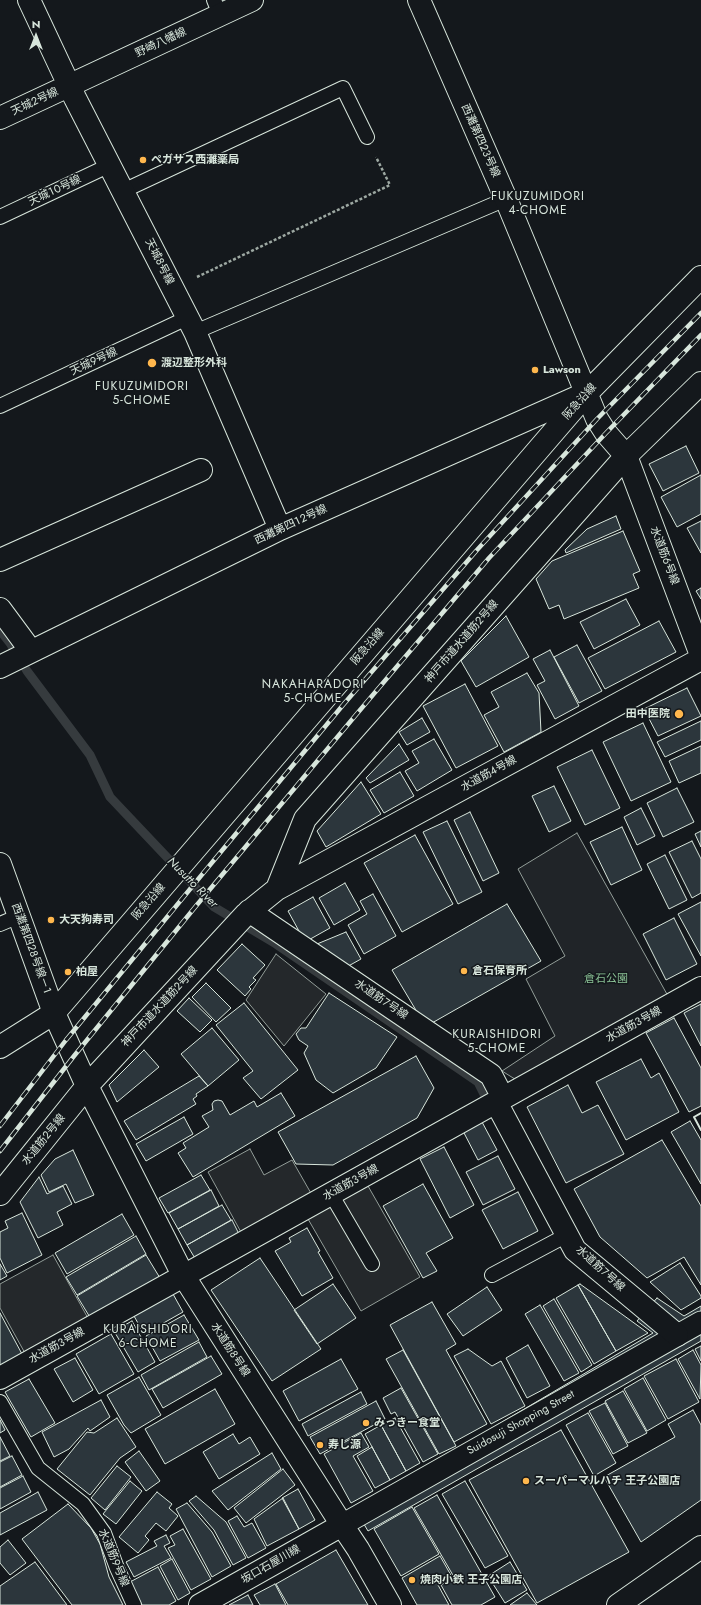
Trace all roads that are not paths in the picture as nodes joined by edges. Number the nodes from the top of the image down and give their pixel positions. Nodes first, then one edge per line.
1 (29, 0) edge
2 (252, 0) edge
3 (419, 0) edge
4 (217, 7) edge
5 (69, 86) junction
6 (0, 118) edge
7 (367, 137) road end
8 (110, 165) junction
9 (123, 191) junction
10 (506, 199) junction
11 (0, 216) edge
12 (701, 277) edge
13 (191, 325) junction
14 (701, 383) edge
15 (587, 392) junction
16 (0, 406) edge
17 (626, 456) junction
18 (201, 470) dead end
19 (280, 529) junction
20 (0, 560) edge
21 (0, 609) edge
22 (30, 652) junction
23 (701, 655) edge
24 (701, 659) edge
25 (0, 667) edge
26 (0, 864) edge
27 (277, 889) junction
28 (243, 918) junction
29 (10, 920) edge
30 (701, 988) edge
31 (54, 1013) junction
32 (0, 1047) edge
33 (87, 1086) junction
34 (500, 1100) junction
35 (0, 1194) edge
36 (331, 1194) junction
37 (567, 1235) junction
38 (372, 1264) dead end
39 (183, 1275) junction
40 (492, 1275) dead end
41 (701, 1322) edge
42 (677, 1335) junction
43 (0, 1378) edge
44 (0, 1402) edge
45 (342, 1525) junction
46 (701, 1547) edge
47 (134, 1605) edge
48 (200, 1605) edge
49 (390, 1605) edge
50 (618, 1605) edge

1 - 5 street, 天城８号線
2 - 4 street, 野崎八幡線
3 - 10 street, 西灘第四２３号線
4 - 5 street, 野崎八幡線
5 - 6 street, 天城２号線
5 - 8 street, 天城８号線
7 - 9 lane
8 - 9 street, 天城８号線
8 - 11 lane, 天城１０号線
9 - 13 street, 天城８号線
10 - 13 lane, 天城９号線
10 - 15 street, 西灘第四２３号線
12 - 15 street, 阪急沿線
13 - 16 lane, 天城９号線
13 - 19 street, 天城８号線
14 - 17 street, 神戸市道水道筋2号線
15 - 17 street, 西灘第四２３号線
15 - 19 street, 西灘第四１２号線
15 - 31 street, 阪急沿線
17 - 23 street, 水道筋６号線
17 - 27 street, 神戸市道水道筋2号線
18 - 20 street
19 - 22 street, 西灘第四１２号線
21 - 22 street
22 - 25 street, 西灘第四１２号線
24 - 27 street, 水道筋４号線
26 - 29 street, 西灘第四２８号線－１
27 - 28 street, 神戸市道水道筋2号線
28 - 33 street, 神戸市道水道筋2号線
28 - 34 street, 水道筋７号線
29 - 31 street, 西灘第四２８号線－１
30 - 34 street, 水道筋３号線
31 - 32 street, 阪急沿線
31 - 33 street, 西灘第四２８号線－１
33 - 35 street, 水道筋２号線
33 - 39 street, 水道筋８号線
34 - 36 street, 水道筋３号線
34 - 37 street, 水道筋７号線
36 - 38 lane
36 - 39 street, 水道筋３号線
37 - 40 lane
37 - 42 street, 水道筋７号線
39 - 43 street, 水道筋３号線
39 - 45 street, 水道筋８号線
41 - 42 street, Suidosuji Shopping Street
42 - 45 street, Suidosuji Shopping Street
44 - 47 lane, 水道筋９号線
45 - 48 street, 坂口石屋川線
45 - 49 street, 水道筋８号線
46 - 50 street

